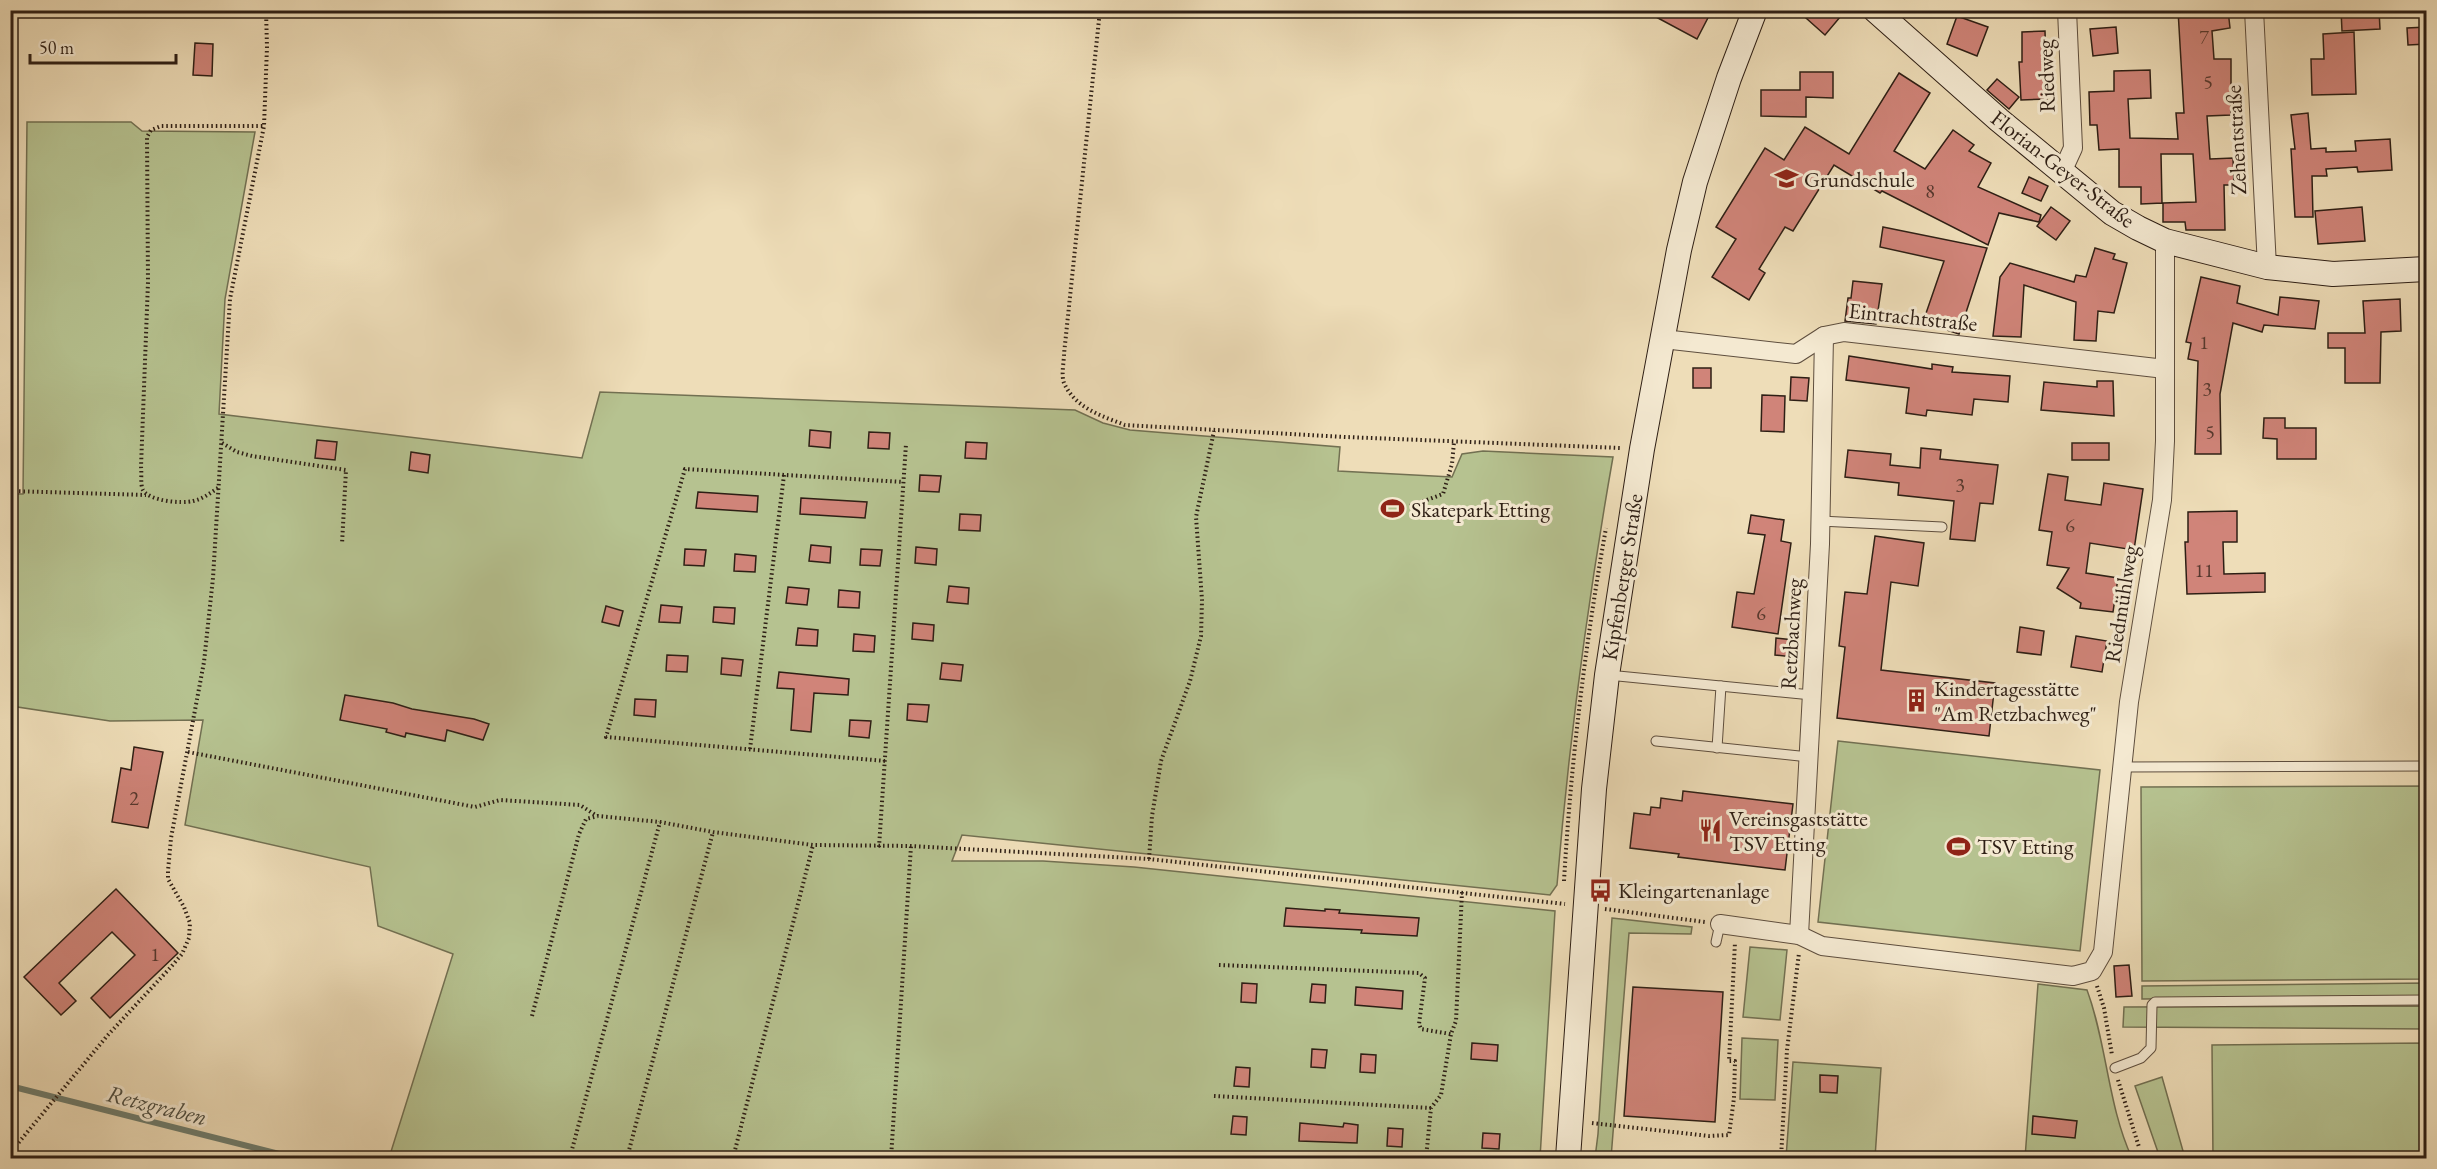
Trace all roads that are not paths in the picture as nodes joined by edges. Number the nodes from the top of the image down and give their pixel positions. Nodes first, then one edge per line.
1 (1755, 10) edge
2 (1875, 10) edge
3 (2067, 10) edge
4 (2254, 10) edge
5 (2062, 172) junction
6 (2165, 241) junction
7 (2267, 267) junction
8 (2427, 269) edge
9 (1824, 336) junction
10 (1663, 339) junction
11 (2165, 369) junction
12 (1820, 521) junction
13 (1942, 527) dead end
14 (1607, 675) junction
15 (1721, 686) junction
16 (1812, 695) junction
17 (1656, 741) dead end
18 (1716, 748) junction
19 (1809, 757) junction
20 (2427, 766) edge
21 (2122, 767) junction
22 (1724, 931) road end
23 (1798, 935) junction
24 (2427, 1000) edge
25 (2115, 1068) dead end
26 (1568, 1158) edge

1 - 10 street, Kipfenberger Straße
2 - 5 street, Florian-Geyer-Straße
3 - 5 street, Riedweg
4 - 7 street, Zehentstraße
5 - 6 street, Florian-Geyer-Straße
6 - 7 street, Florian-Geyer-Straße
6 - 11 street, Riedmühlweg
7 - 8 street, Florian-Geyer-Straße
9 - 10 street, Eintrachtstraße
9 - 11 street, Eintrachtstraße
9 - 12 street, Retzbachweg
10 - 14 street, Kipfenberger Straße
11 - 21 street, Riedmühlweg
12 - 13 lane
12 - 16 street, Retzbachweg
14 - 15 lane
14 - 26 street, Kipfenberger Straße
15 - 16 lane
15 - 18 lane
16 - 19 street, Retzbachweg
17 - 18 lane
18 - 19 lane
19 - 23 street, Retzbachweg
20 - 21 lane
21 - 23 street, Riedmühlweg
22 - 23 street
24 - 25 lane

